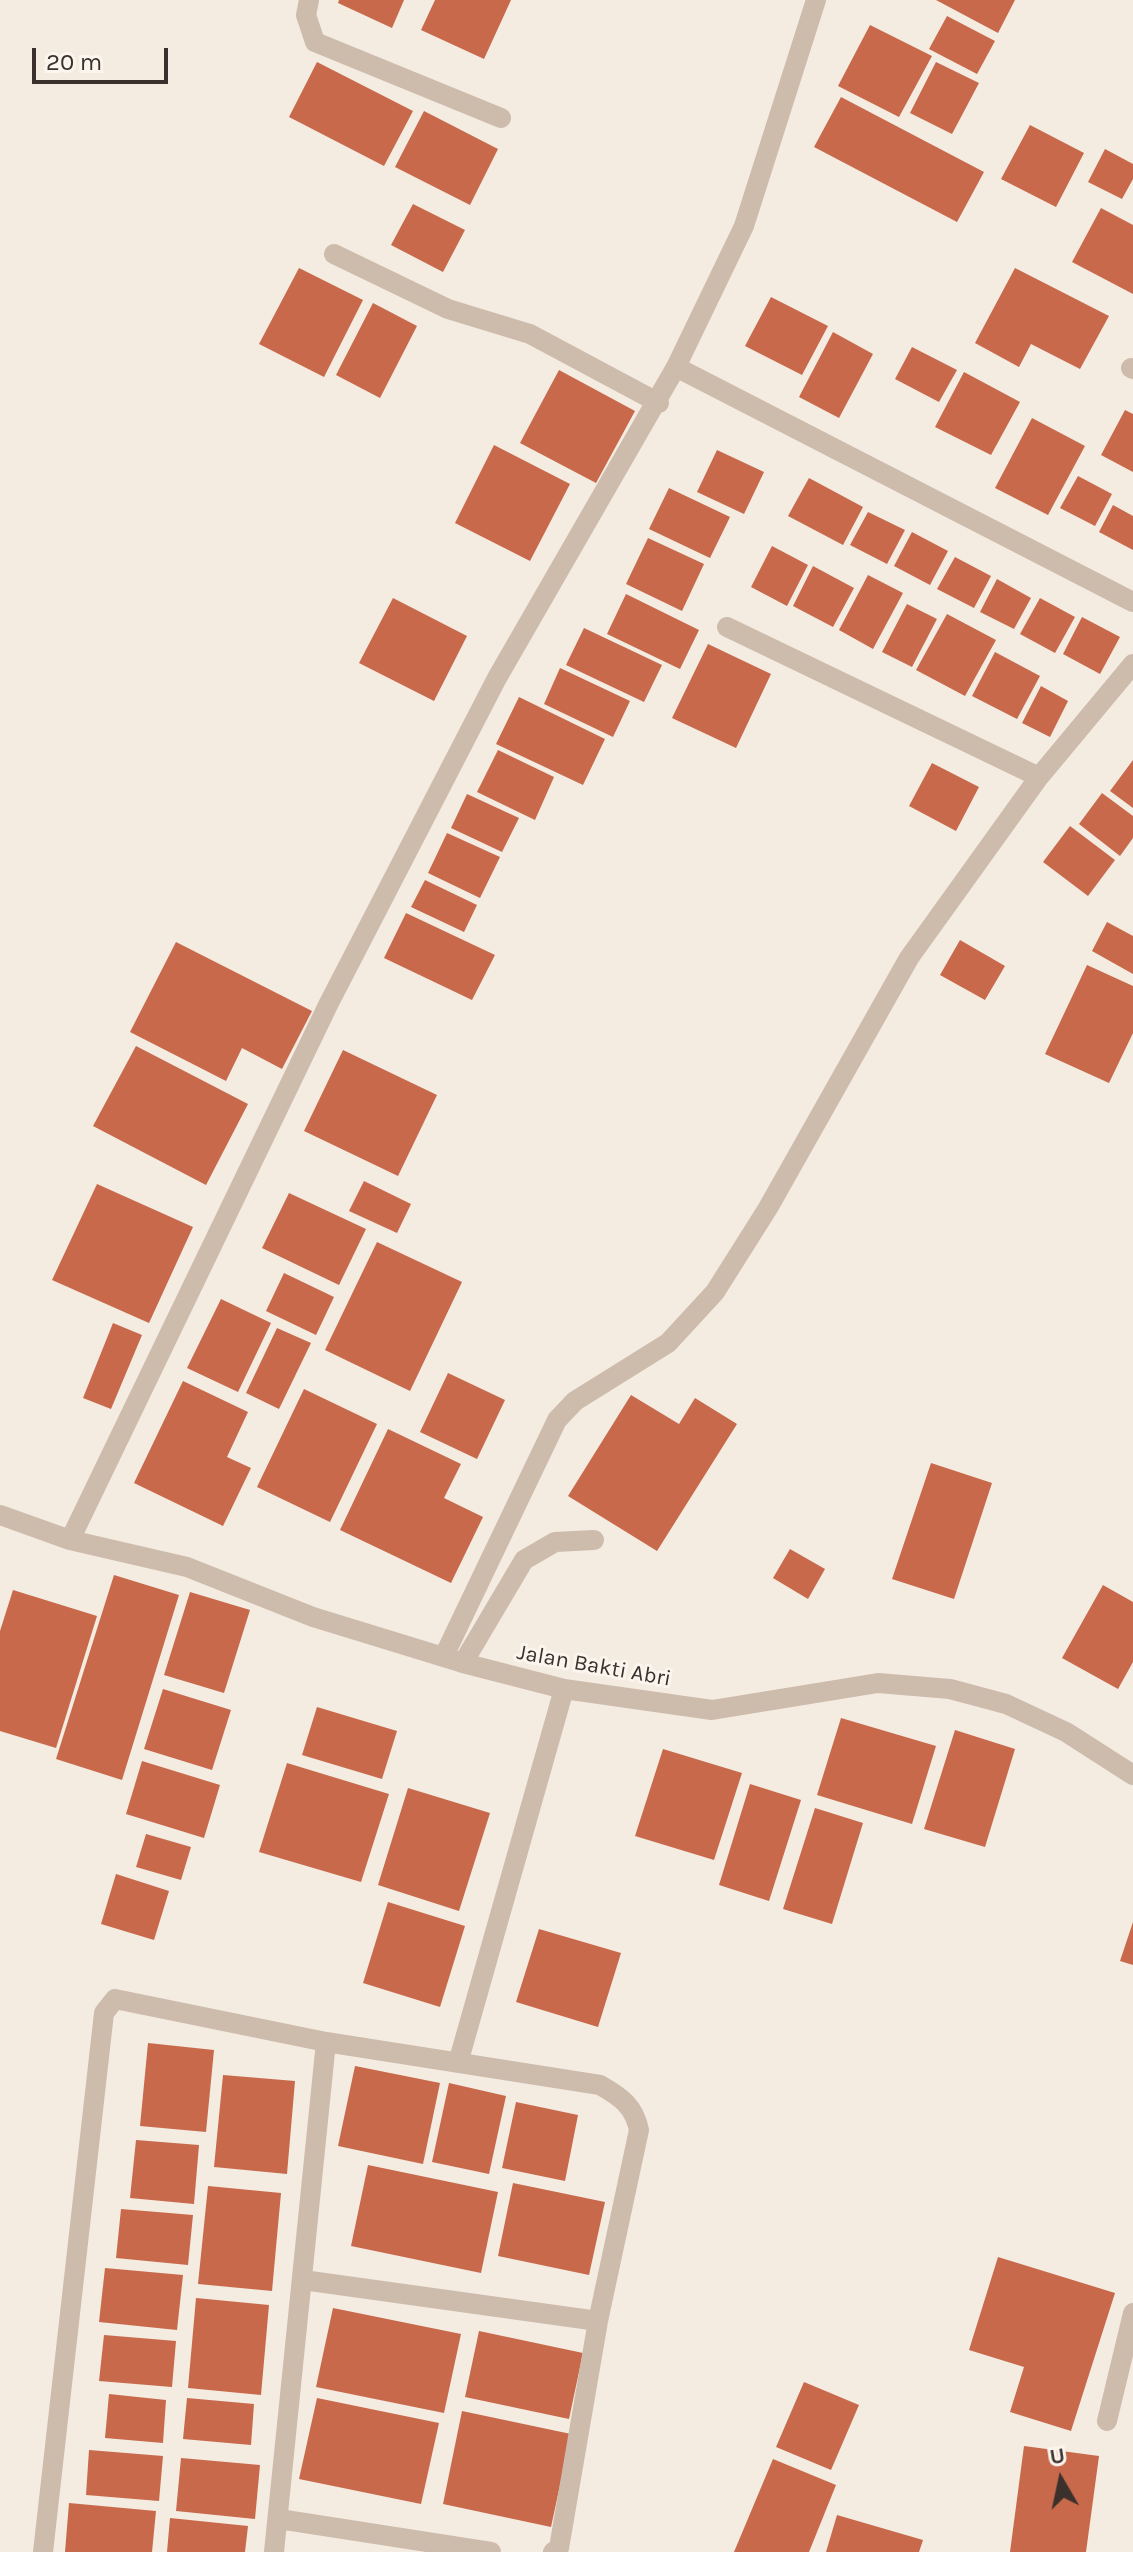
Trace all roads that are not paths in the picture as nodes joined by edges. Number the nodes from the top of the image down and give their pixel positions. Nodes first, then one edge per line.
1 (309, 0) edge
2 (816, 0) edge
3 (501, 118) dead end
4 (334, 254) dead end
5 (676, 367) junction
6 (659, 403) junction
7 (1133, 602) edge
8 (727, 627) dead end
9 (1133, 664) edge
10 (1039, 777) junction
11 (0, 1515) edge
12 (70, 1540) junction
13 (594, 1540) dead end
14 (454, 1660) junction
15 (564, 1689) junction
16 (1133, 1775) edge
17 (326, 2042) junction
18 (458, 2063) junction
19 (303, 2280) junction
20 (1133, 2313) edge
21 (598, 2321) junction
22 (1107, 2421) dead end
23 (279, 2519) junction
24 (43, 2552) edge
25 (274, 2552) edge
26 (491, 2552) edge
27 (553, 2552) edge

1 - 3 street
2 - 5 street
4 - 6 street
5 - 6 street
5 - 7 street
6 - 12 street
8 - 10 street
9 - 10 street
10 - 14 street
11 - 12 street, Jalan Bakti Abri
12 - 14 street, Jalan Bakti Abri
13 - 14 street
14 - 15 street, Jalan Bakti Abri
15 - 16 street, Jalan Bakti Abri
15 - 18 street
17 - 18 street
17 - 19 street
17 - 24 street
18 - 21 street
19 - 21 street
19 - 23 street
20 - 22 street
21 - 27 street
23 - 25 street
23 - 26 street

